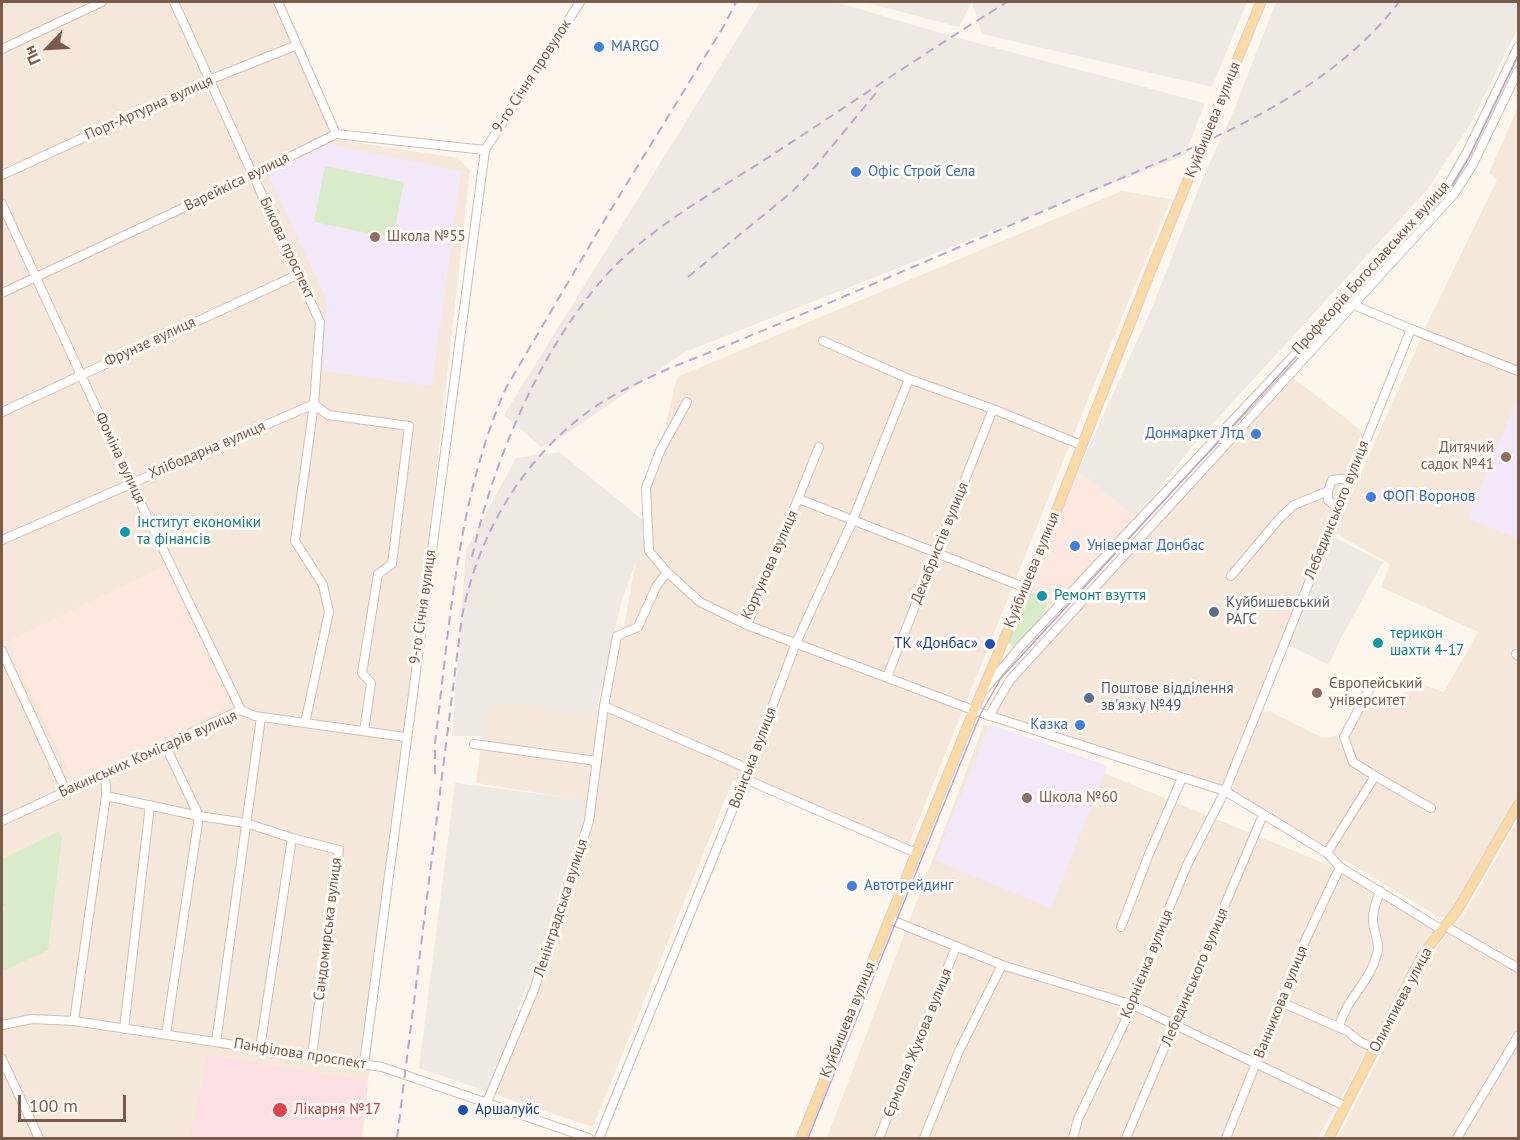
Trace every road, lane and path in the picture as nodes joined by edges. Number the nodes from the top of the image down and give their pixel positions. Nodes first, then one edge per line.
1 (102, 2) edge
2 (174, 2) edge
3 (278, 2) edge
4 (580, 2) edge
5 (1261, 2) edge
6 (297, 45) junction
7 (1518, 47) edge
8 (2, 49) edge
9 (1518, 71) edge
10 (209, 80) junction
11 (336, 134) junction
12 (484, 150) junction
13 (2, 175) edge
14 (253, 175) junction
15 (2, 204) edge
16 (299, 274) junction
17 (35, 276) junction
18 (2, 292) edge
19 (1349, 302) junction
20 (1411, 329) junction
21 (823, 341) dead end
22 (1518, 369) edge
23 (81, 374) junction
24 (909, 379) junction
25 (687, 402) dead end
26 (314, 404) junction
27 (993, 409) junction
28 (2, 412) edge
29 (1231, 438) junction
30 (1214, 439) junction
31 (1082, 445) junction
32 (819, 447) dead end
33 (1350, 478) junction
34 (131, 483) junction
35 (1328, 491) junction
36 (799, 500) junction
37 (1338, 508) junction
38 (852, 522) junction
39 (2, 540) edge
40 (935, 554) junction
41 (667, 572) junction
42 (1231, 576) dead end
43 (1026, 588) junction
44 (747, 625) junction
45 (796, 643) junction
46 (2, 651) edge
47 (887, 677) junction
48 (1369, 690) dead end
49 (981, 693) junction
50 (604, 706) junction
51 (241, 710) junction
52 (974, 710) junction
53 (989, 716) junction
54 (261, 717) junction
55 (306, 723) junction
56 (364, 731) junction
57 (405, 737) junction
58 (474, 744) dead end
59 (165, 745) junction
60 (596, 761) junction
61 (749, 769) junction
62 (103, 774) junction
63 (1375, 776) junction
64 (1182, 778) junction
65 (745, 779) junction
66 (66, 791) junction
67 (1225, 791) junction
68 (106, 796) junction
69 (150, 805) junction
70 (1518, 805) edge
71 (1431, 808) dead end
72 (1263, 815) junction
73 (199, 816) junction
74 (2, 821) edge
75 (246, 823) junction
76 (292, 838) junction
77 (916, 853) junction
78 (1327, 853) junction
79 (1340, 867) junction
80 (1380, 891) junction
81 (889, 919) junction
82 (1121, 927) dead end
83 (1444, 928) junction
84 (956, 947) junction
85 (1002, 964) junction
86 (1518, 968) edge
87 (1281, 1002) junction
88 (1133, 1005) junction
89 (74, 1021) junction
90 (2, 1025) edge
91 (1175, 1025) junction
92 (1339, 1028) junction
93 (124, 1029) junction
94 (166, 1034) junction
95 (1518, 1036) edge
96 (216, 1042) junction
97 (260, 1048) junction
98 (1374, 1048) junction
99 (312, 1056) junction
100 (2, 1059) edge
101 (364, 1064) junction
102 (1256, 1065) junction
103 (487, 1102) junction
104 (1345, 1106) junction
105 (39, 1138) edge
106 (589, 1138) edge
107 (599, 1138) edge
108 (801, 1138) edge
109 (879, 1138) edge
110 (924, 1138) edge
111 (1073, 1138) edge
112 (1126, 1138) edge
113 (1226, 1138) edge
114 (1329, 1138) edge
115 (1457, 1138) edge

1 - 8 street
2 - 10 street, Бикова проспект
3 - 6 street
4 - 12 street, 9-го Січня провулок
5 - 31 main road, Куйбишева вулиця
6 - 10 street, Порт-Артурна вулиця
6 - 11 street
7 - 19 street, Професорів Богославських вулиця
9 - 19 street, Професорів Богославських вулиця
10 - 13 street, Порт-Артурна вулиця
10 - 14 street, Бикова проспект
11 - 12 street
11 - 14 street, Варейкіса вулиця
12 - 57 street, 9-го Січня вулиця
14 - 16 street, Бикова проспект
14 - 17 street, Варейкіса вулиця
15 - 17 street, Фоміна вулиця
16 - 23 street, Фрунзе вулиця
16 - 26 street, Бикова проспект
17 - 18 street, Варейкіса вулиця
17 - 23 street, Фоміна вулиця
19 - 20 street
19 - 29 street, Професорів Богославських вулиця
19 - 30 street, Професорів Богославських вулиця
20 - 22 street
20 - 33 street, Лебединського вулиця
21 - 24 street
23 - 28 street, Фрунзе вулиця
23 - 34 street, Фоміна вулиця
24 - 27 street
24 - 38 street, Воїнська вулиця
25 - 41 street, Кортунова вулиця
26 - 34 street, Хлібодарна вулиця
26 - 55 street, Бикова проспект
26 - 56 street
27 - 31 street
27 - 40 street, Декабристів вулиця
29 - 30 street
29 - 53 street, Професорів Богославських вулиця
30 - 49 street, Професорів Богославських вулиця
31 - 43 main road, Куйбишева вулиця
32 - 36 street, Кортунова вулиця
33 - 35 street
33 - 37 street, Лебединського вулиця
34 - 39 street, Хлібодарна вулиця
34 - 51 street, Фоміна вулиця
35 - 37 street
35 - 42 street
36 - 38 street
36 - 44 street, Кортунова вулиця
37 - 67 street, Лебединського вулиця
38 - 40 street
38 - 45 street, Воїнська вулиця
40 - 43 street
40 - 47 street, Декабристів вулиця
41 - 44 street, Кортунова вулиця
41 - 50 street, Ленінградська вулиця
43 - 49 main road, Куйбишева вулиця
44 - 45 street
45 - 47 street
45 - 61 street, Воїнська вулиця
46 - 66 street
47 - 52 street
48 - 63 street
49 - 52 main road, Куйбишева вулиця
50 - 60 street, Ленінградська вулиця
50 - 61 street
51 - 54 street, Бакинських Комісарів вулиця
51 - 59 street, Бакинських Комісарів вулиця
52 - 53 street
52 - 77 main road, Куйбишева вулиця
53 - 64 street
54 - 55 street, Бакинських Комісарів вулиця
54 - 75 street
55 - 56 street, Бакинських Комісарів вулиця
56 - 57 street, Бакинських Комісарів вулиця
57 - 101 street, 9-го Січня вулиця
58 - 60 street
59 - 62 street, Бакинських Комісарів вулиця
59 - 73 street
60 - 103 street, Ленінградська вулиця
61 - 65 street, Воїнська вулиця
62 - 66 street, Бакинських Комісарів вулиця
62 - 68 street
63 - 71 street
63 - 78 street
64 - 67 street
64 - 82 street
65 - 77 street
65 - 107 street, Воїнська вулиця
66 - 74 street, Бакинських Комісарів вулиця
67 - 72 street
67 - 88 street, Корнієнка вулиця
68 - 69 street, Сандомирська вулиця
68 - 89 street
69 - 73 street, Сандомирська вулиця
69 - 93 street
70 - 83 main road, Олимпиева улица
72 - 78 street
72 - 91 street, Лебединського вулиця
73 - 75 street, Сандомирська вулиця
73 - 94 street
75 - 76 street, Сандомирська вулиця
75 - 96 street
76 - 97 street
76 - 99 street, Сандомирська вулиця
77 - 81 main road, Куйбишева вулиця
78 - 79 street
79 - 80 street
79 - 87 street, Ванникова вулиця
80 - 83 street
80 - 92 street
81 - 84 street
81 - 108 main road, Куйбишева вулиця
83 - 86 street
83 - 98 main road, Олимпиева улица
84 - 85 street
84 - 109 street, Єрмолая Жукова вулиця
85 - 88 street
85 - 110 street
87 - 92 street
87 - 102 street, Ванникова вулиця
88 - 91 street
88 - 111 street, Корнієнка вулиця
89 - 90 street, Панфілова проспект
89 - 93 street, Панфілова проспект
91 - 102 street
91 - 112 street, Лебединського вулиця
92 - 98 street
93 - 94 street, Панфілова проспект
94 - 96 street, Панфілова проспект
95 - 115 street
96 - 97 street, Панфілова проспект
97 - 99 street, Панфілова проспект
98 - 104 main road, Олимпиева улица
99 - 101 street, Панфілова проспект
100 - 105 street
101 - 103 street, Панфілова проспект
102 - 104 street
102 - 113 street, Ванникова вулиця
103 - 106 street, Панфілова проспект
104 - 114 main road, Олимпиева улица

